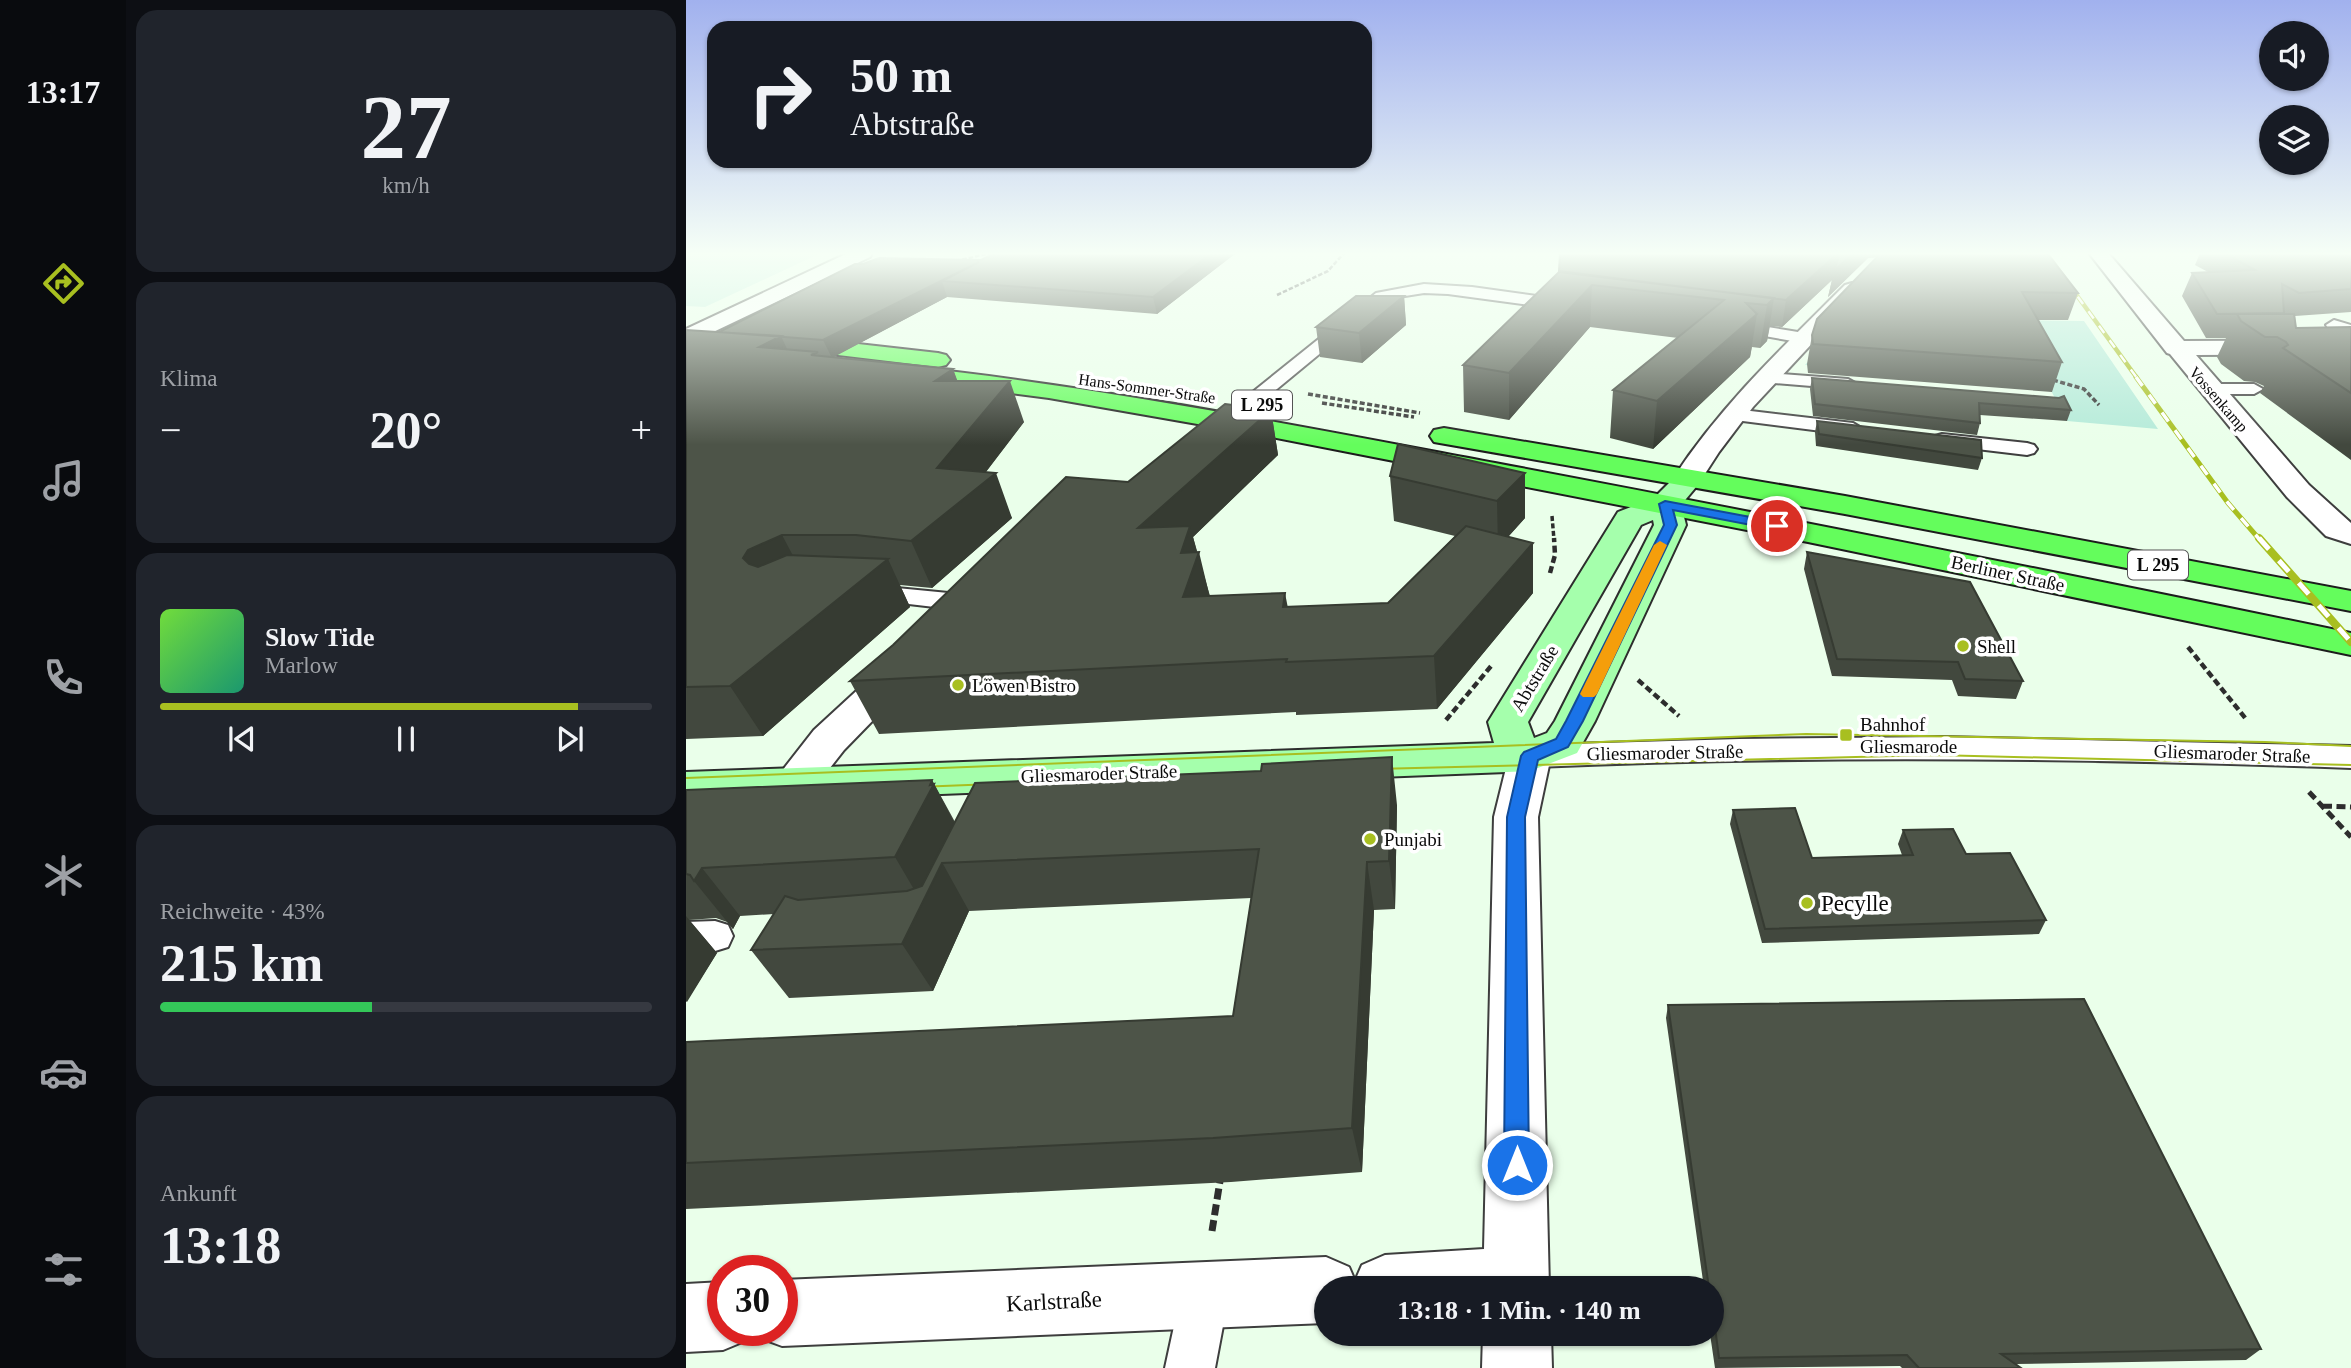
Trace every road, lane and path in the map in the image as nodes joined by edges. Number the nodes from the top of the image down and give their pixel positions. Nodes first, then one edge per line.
1 (742, 317) edge
2 (1355, 317) edge
3 (1825, 317) edge
4 (2150, 317) edge
5 (1713, 324) edge
6 (2333, 324) edge
7 (2351, 330) edge
8 (1804, 338) junction
9 (731, 339) edge
10 (689, 345) edge
11 (2351, 347) edge
12 (2175, 348) junction
13 (1767, 378) junction
14 (2050, 379) edge
15 (1865, 386) edge
16 (2254, 389) dead end
17 (2211, 390) junction
18 (1256, 396) junction
19 (2099, 405) dead end
20 (1734, 415) junction
21 (1426, 423) joint
22 (1396, 428) dead end
23 (1874, 432) edge
24 (1927, 438) edge
25 (2027, 449) dead end
26 (1689, 477) junction
27 (1665, 504) junction
28 (1552, 516) dead end
29 (2351, 534) edge
30 (1548, 578) dead end
31 (843, 593) edge
32 (2351, 601) edge
33 (969, 603) joint
34 (2181, 638) dead end
35 (2351, 644) edge
36 (1499, 655) dead end
37 (1635, 678) dead end
38 (1682, 718) dead end
39 (2247, 720) dead end
40 (1443, 723) dead end
41 (1530, 756) junction
42 (2351, 757) edge
43 (793, 785) junction
44 (2308, 792) dead end
45 (711, 796) edge
46 (2323, 806) junction
47 (2351, 807) edge
48 (2351, 837) edge
49 (1220, 1181) dead end
50 (1212, 1231) dead end
51 (1516, 1276) edge
52 (1314, 1290) edge
53 (1205, 1294) junction
54 (798, 1312) edge
55 (707, 1317) edge
56 (686, 1318) edge
57 (1517, 1346) edge
58 (1190, 1368) edge
59 (1517, 1368) edge

1 - 10 street
2 - 18 lane
3 - 8 street, Abtstraße
4 - 12 street, Vossenkamp
5 - 8 lane
6 - 7 lane
8 - 13 street, Abtstraße
9 - 10 main road
11 - 12 street
12 - 17 street, Vossenkamp
13 - 15 lane
13 - 20 street, Abtstraße
14 - 19 path
16 - 17 lane
17 - 29 street, Vossenkamp
18 - 21 path
18 - 22 main road, Hans-Sommer-Straße / L 295
18 - 27 main road, Hans-Sommer-Straße / L 295
20 - 23 lane
20 - 26 street, Abtstraße
21 - 26 main road, L 295
24 - 25 lane
26 - 27 street, Abtstraße
26 - 32 main road, Berliner Straße / L 295
27 - 35 main road, Berliner Straße / L 295
27 - 41 street
27 - 41 street, Abtstraße
28 - 30 path
31 - 33 lane
33 - 43 street
34 - 39 path
36 - 40 path
37 - 38 path
41 - 42 lane, Gliesmaroder Straße
41 - 43 street, Gliesmaroder Straße
41 - 51 street
43 - 45 street, Gliesmaroder Straße
44 - 46 path
46 - 47 path
46 - 48 path
49 - 50 path
52 - 53 street, Karlstraße
53 - 54 street, Karlstraße
53 - 58 lane
55 - 56 street
57 - 59 street

